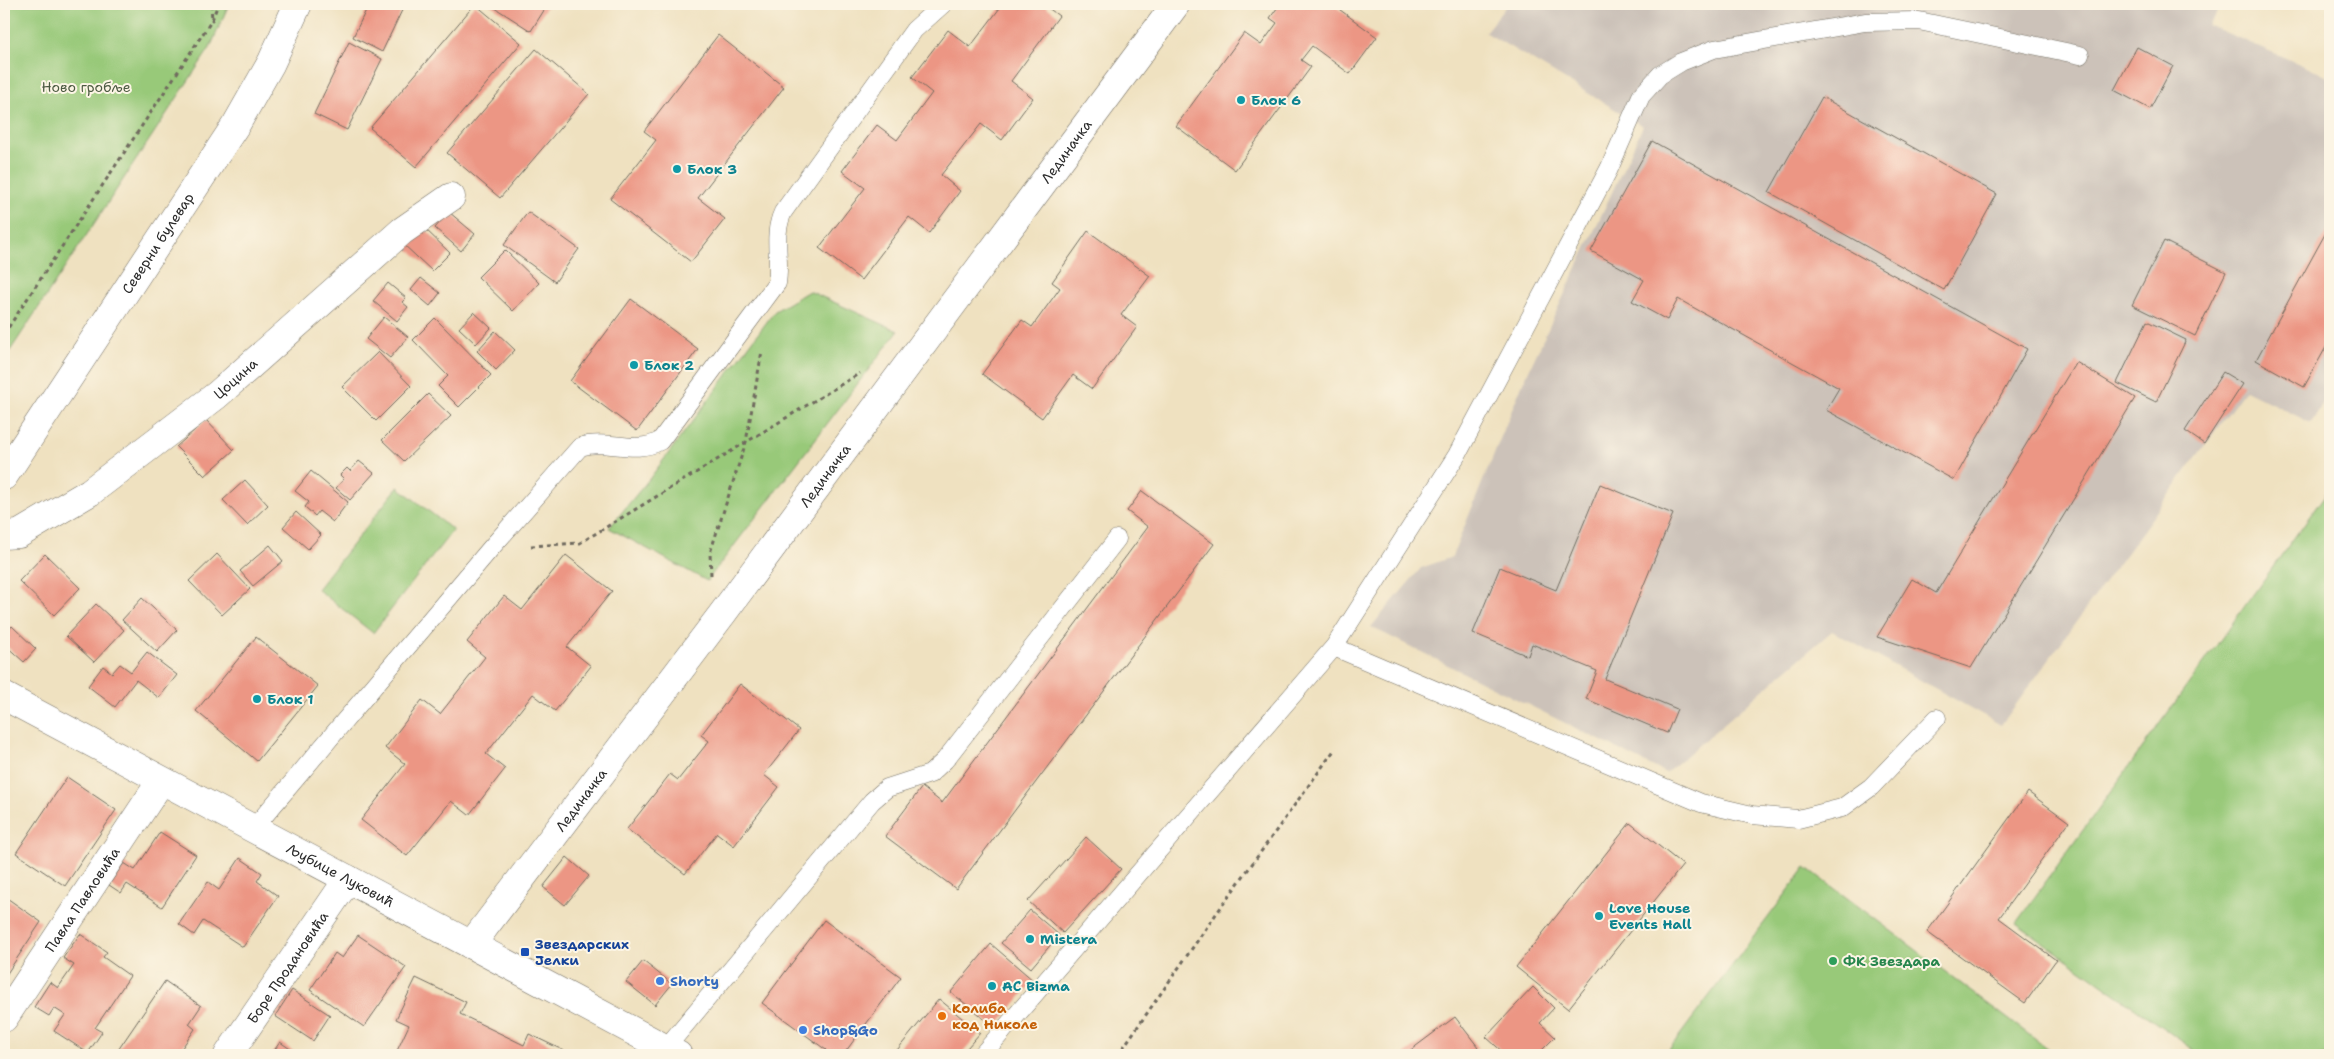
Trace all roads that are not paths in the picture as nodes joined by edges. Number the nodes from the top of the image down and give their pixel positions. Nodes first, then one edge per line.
1 (298, 4) edge
2 (943, 4) edge
3 (1176, 4) edge
4 (2080, 55) dead end
5 (451, 197) dead end
6 (4, 476) edge
7 (4, 535) edge
8 (1117, 539) dead end
9 (1334, 648) junction
10 (4, 696) edge
11 (1937, 718) dead end
12 (161, 781) junction
13 (253, 829) junction
14 (348, 879) junction
15 (471, 946) junction
16 (4, 1018) edge
17 (668, 1053) edge
18 (228, 1055) edge
19 (982, 1055) edge

1 - 6 street, Северни булевар
2 - 13 lane
3 - 15 street, Лединачка
4 - 9 lane
5 - 7 street, Цоцина
8 - 17 lane
9 - 11 lane
9 - 19 lane
10 - 12 street, Љубице Луковић
12 - 13 street, Љубице Луковић
12 - 16 street, Павла Павловића
13 - 14 street, Љубице Луковић
14 - 15 street, Љубице Луковић
14 - 18 street, Боре Продановића
15 - 17 street, Љубице Луковић

